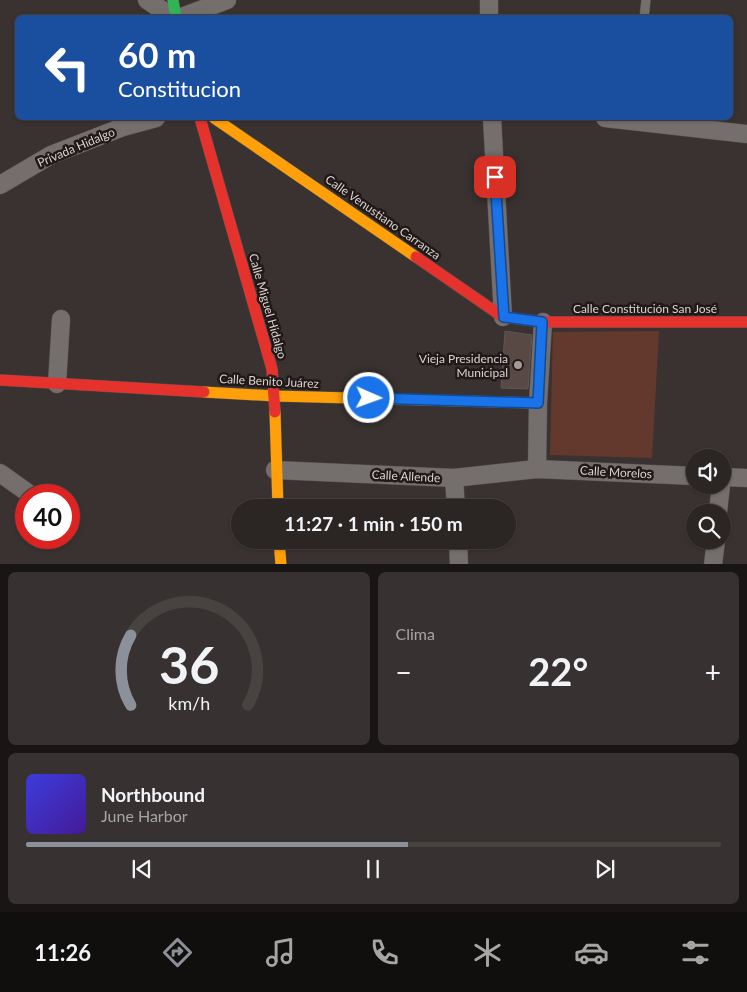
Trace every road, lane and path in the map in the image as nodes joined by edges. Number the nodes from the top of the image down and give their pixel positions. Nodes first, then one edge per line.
1 (147, 0) edge
2 (173, 0) edge
3 (227, 0) edge
4 (488, 0) edge
5 (646, 0) edge
6 (171, 15) edge
7 (176, 15) edge
8 (184, 15) edge
9 (489, 15) edge
10 (644, 15) edge
11 (149, 120) edge
12 (201, 120) edge
13 (217, 120) edge
14 (492, 120) edge
15 (644, 120) edge
16 (747, 134) edge
17 (0, 185) edge
18 (504, 317) junction
19 (61, 319) dead end
20 (542, 322) junction
21 (747, 322) edge
22 (0, 380) edge
23 (57, 384) junction
24 (275, 396) junction
25 (538, 403) junction
26 (537, 468) junction
27 (275, 470) junction
28 (0, 474) edge
29 (686, 476) edge
30 (454, 478) junction
31 (731, 478) edge
32 (747, 478) edge
33 (15, 484) edge
34 (277, 499) edge
35 (455, 499) edge
36 (280, 549) edge
37 (458, 549) edge
38 (715, 549) edge
39 (281, 564) edge
40 (459, 564) edge
41 (713, 564) edge

1 - 6 street
2 - 7 street
3 - 8 street
4 - 9 street
5 - 10 lane
11 - 17 street, Privada Hidalgo
12 - 24 street, Calle Miguel Hidalgo
13 - 18 street, Calle Venustiano Carranza
14 - 18 street
15 - 16 street
18 - 20 street, Calle Venustiano Carranza
19 - 23 street
20 - 21 street, Calle Constitución San José
20 - 25 street
22 - 23 street, Calle Benito Juárez
23 - 24 street, Calle Benito Juárez
24 - 25 street, Calle Benito Juárez
24 - 27 street, Calle Miguel Hidalgo
25 - 26 street
26 - 29 street, Calle Morelos
26 - 30 street, Calle Allende
27 - 30 street, Calle Allende
27 - 34 street, Calle Miguel Hidalgo
28 - 33 street
30 - 35 street
31 - 32 street
36 - 39 street
37 - 40 street
38 - 41 street

